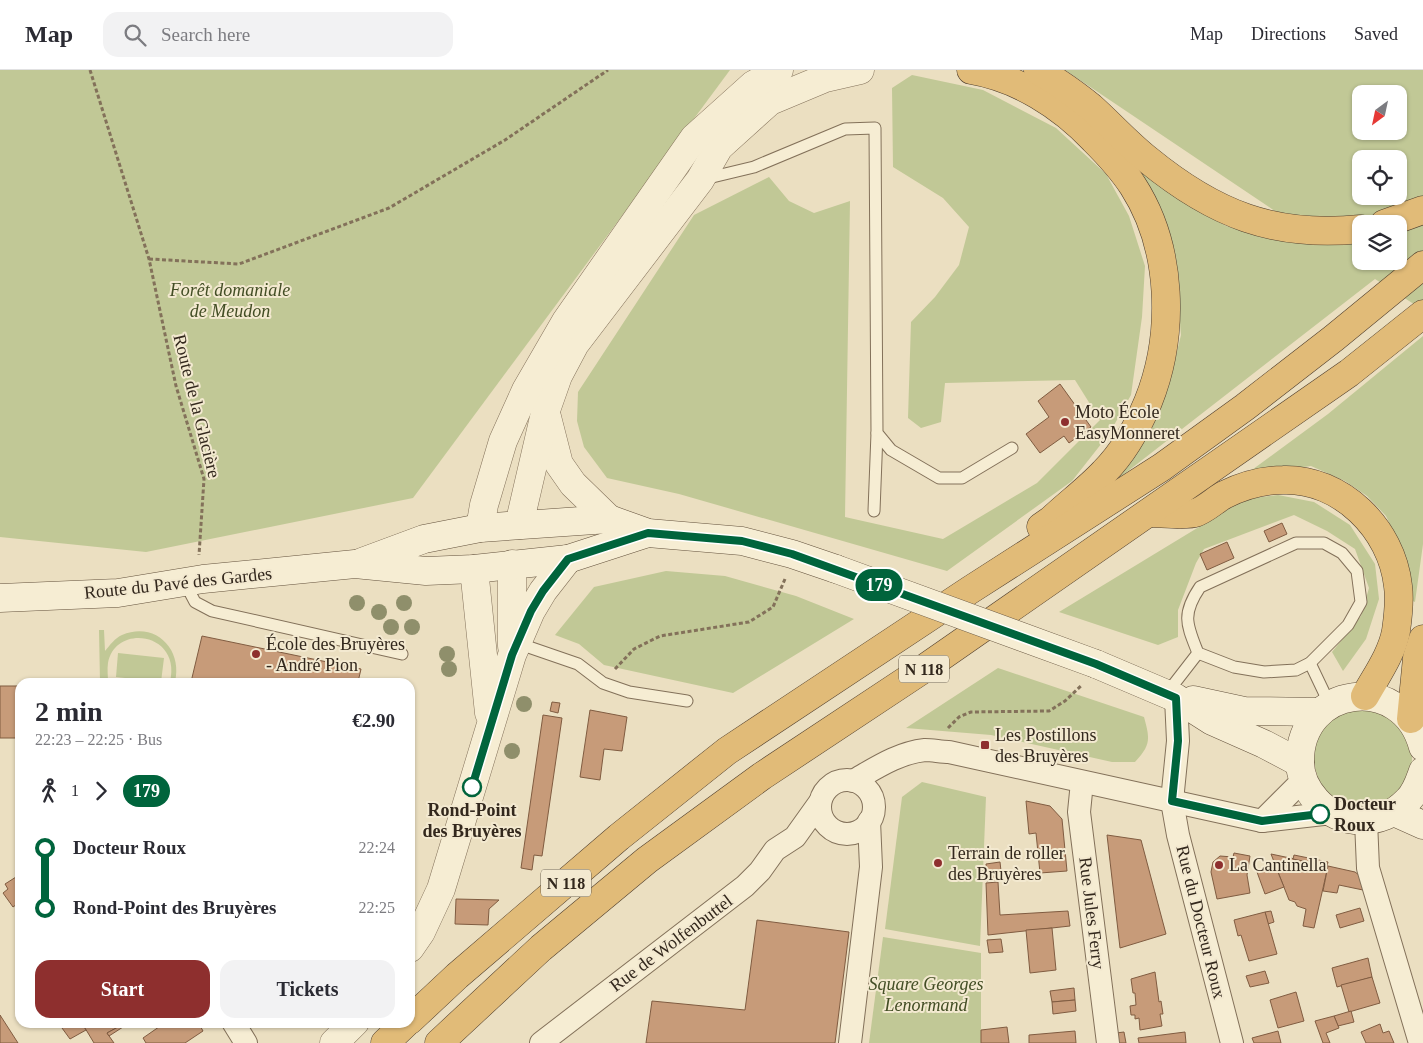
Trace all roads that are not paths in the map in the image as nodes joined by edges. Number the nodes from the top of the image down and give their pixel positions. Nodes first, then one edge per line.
1 (779, 70) edge
2 (860, 70) edge
3 (971, 70) edge
4 (1038, 70) edge
5 (700, 180) junction
6 (1423, 210) edge
7 (1407, 216) edge
8 (1352, 230) edge
9 (1423, 265) edge
10 (1423, 314) edge
11 (546, 412) junction
12 (878, 433) junction
13 (1012, 448) dead end
14 (874, 511) dead end
15 (1150, 513) junction
16 (610, 519) junction
17 (519, 525) junction
18 (480, 528) junction
19 (648, 533) junction
20 (568, 559) junction
21 (355, 564) junction
22 (512, 564) junction
23 (474, 569) junction
24 (194, 580) junction
25 (970, 590) junction
26 (0, 598) edge
27 (1423, 639) edge
28 (514, 649) junction
29 (1198, 653) junction
30 (402, 654) dead end
31 (1310, 664) junction
32 (1171, 696) junction
33 (1365, 696) junction
34 (686, 702) dead end
35 (1325, 708) junction
36 (1411, 719) junction
37 (491, 726) junction
38 (1423, 747) edge
39 (886, 762) junction
40 (1301, 771) junction
41 (1423, 771) edge
42 (853, 781) junction
43 (1082, 782) junction
44 (871, 797) junction
45 (1172, 801) junction
46 (820, 802) junction
47 (1394, 812) junction
48 (1332, 813) junction
49 (870, 821) junction
50 (1262, 821) junction
51 (1366, 821) junction
52 (1423, 825) edge
53 (837, 832) junction
54 (795, 837) junction
55 (871, 867) junction
56 (415, 941) edge
57 (415, 1015) edge
58 (237, 1028) edge
59 (349, 1028) edge
60 (401, 1028) edge
61 (246, 1043) edge
62 (334, 1043) edge
63 (385, 1043) edge
64 (439, 1043) edge
65 (541, 1043) edge
66 (850, 1043) edge
67 (1108, 1043) edge
68 (1232, 1043) edge
69 (1420, 1043) edge

1 - 18 main road
2 - 5 main road
3 - 25 highway
4 - 8 highway
5 - 11 main road
5 - 12 lane
6 - 7 highway
9 - 25 highway, N 118
10 - 15 highway, N 118
11 - 16 main road
11 - 17 main road
12 - 13 lane
12 - 14 lane
15 - 33 highway
15 - 64 highway, N 118
16 - 17 main road, Route du Pavé des Gardes
16 - 19 main road, Route du Pavé des Gardes
17 - 18 main road, Route du Pavé des Gardes
17 - 22 main road
18 - 21 main road, Route du Pavé des Gardes
18 - 23 main road
19 - 20 main road, Route du Pavé des Gardes
19 - 32 main road, Route du Pavé des Gardes, bridge
20 - 22 main road, Route du Pavé des Gardes
20 - 28 main road
21 - 23 main road, Route du Pavé des Gardes
21 - 24 main road, Route du Pavé des Gardes
22 - 23 main road, Route du Pavé des Gardes
22 - 28 main road
23 - 37 main road
24 - 26 main road, Route du Pavé des Gardes
24 - 30 lane
25 - 57 highway, N 118
27 - 36 highway
28 - 34 lane
28 - 37 main road
29 - 31 lane
29 - 31 lane
29 - 32 lane
31 - 35 lane
32 - 35 main road, Route du Pavé des Gardes
32 - 40 main road, Route du Pavé des Gardes
32 - 45 street, Rue du Docteur Roux
33 - 35 main road, Route du Pavé des Gardes
33 - 36 main road
35 - 40 main road
36 - 38 main road
37 - 56 main road
39 - 42 street
39 - 43 street
39 - 44 street
40 - 48 main road
40 - 50 street
41 - 47 main road
42 - 44 street
42 - 46 street
43 - 45 street
43 - 67 street, Rue Jules Ferry
44 - 49 street
45 - 50 street
45 - 68 street, Rue du Docteur Roux
46 - 53 street
46 - 54 street, Rue de Wolfenbuttel
47 - 51 main road
47 - 52 main road
48 - 50 street
48 - 51 main road
49 - 53 street
49 - 55 street
51 - 69 street
53 - 54 street, Rue de Wolfenbuttel
53 - 55 street
54 - 65 street, Rue de Wolfenbuttel
55 - 66 street
58 - 61 street
59 - 62 main road
60 - 63 highway

